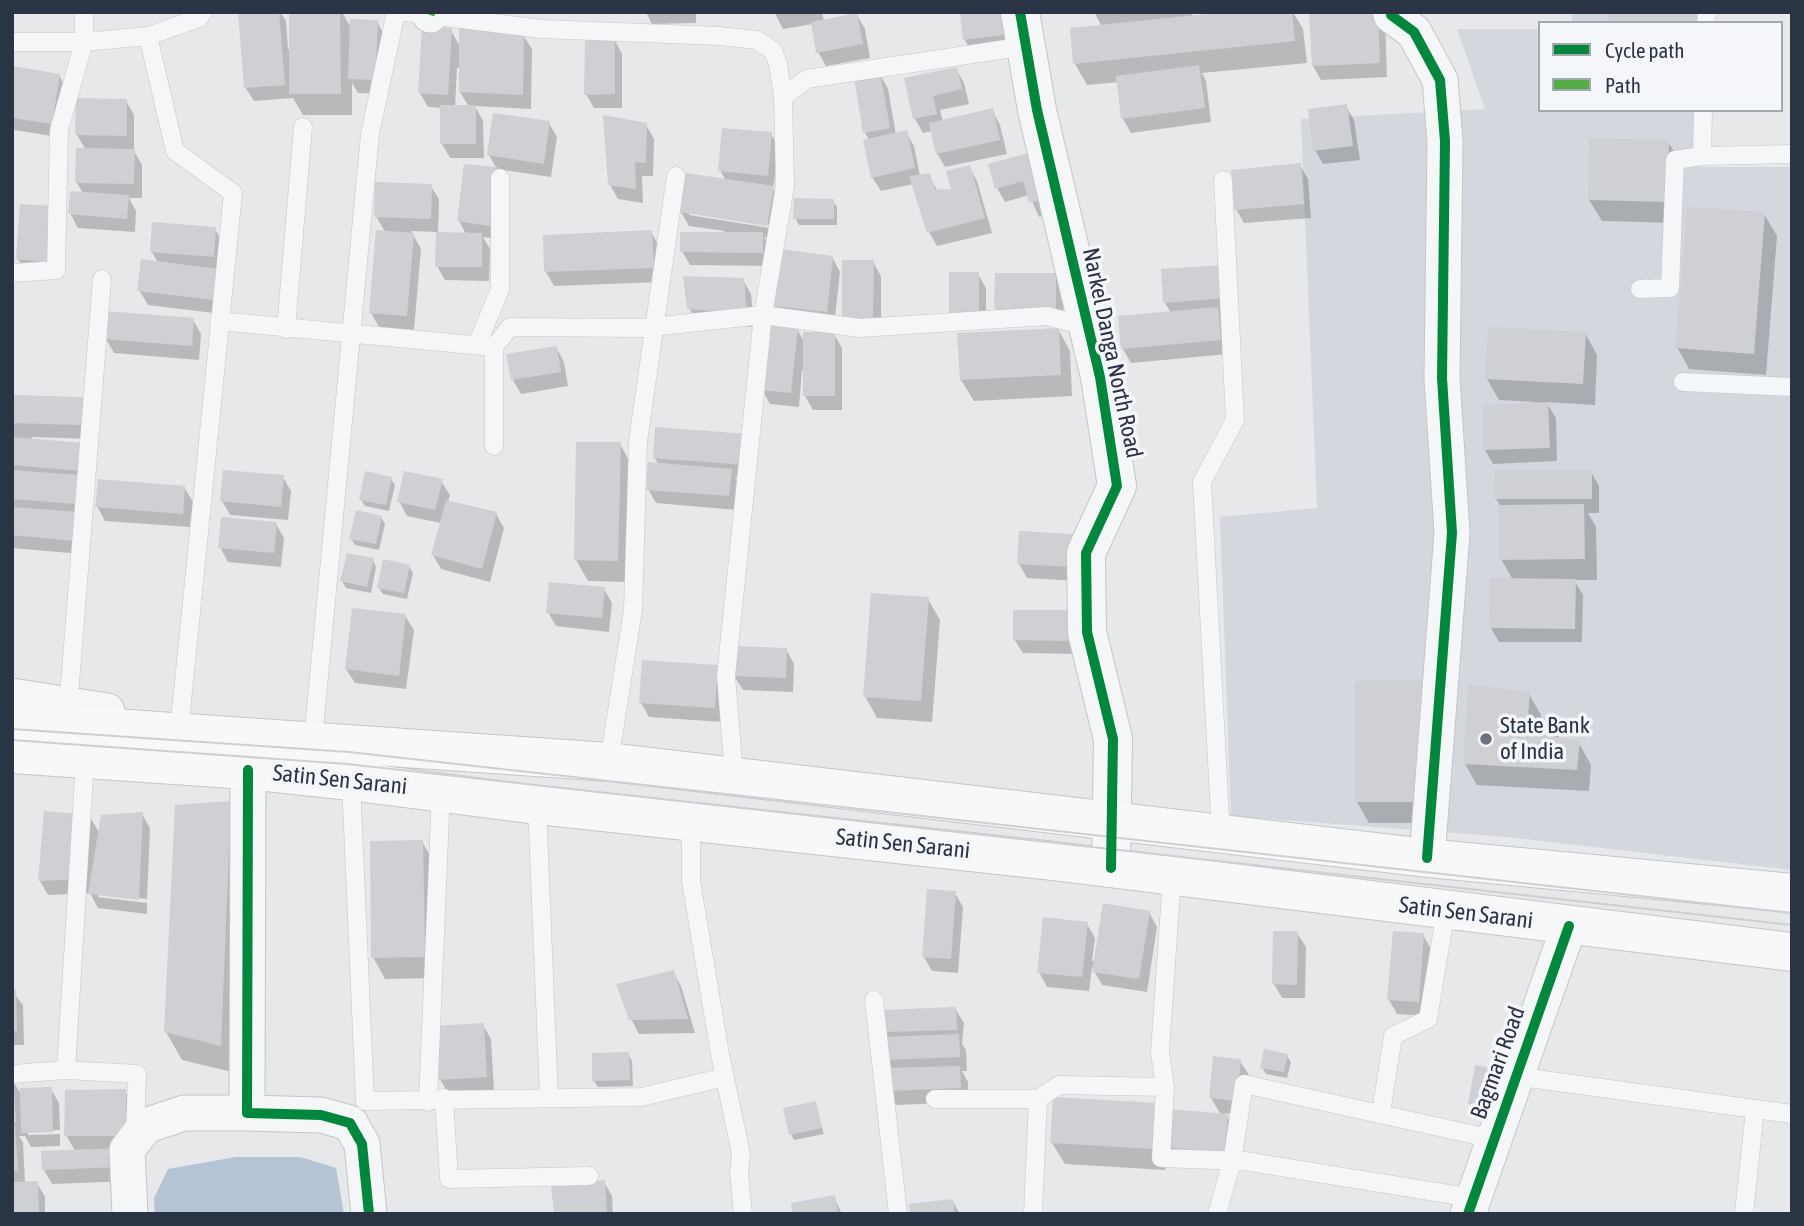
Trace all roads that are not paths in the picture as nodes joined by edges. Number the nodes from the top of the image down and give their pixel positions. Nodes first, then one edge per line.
1 (84, 12) edge
2 (416, 13) edge
3 (200, 14) edge
4 (1391, 15) dead end
5 (1023, 29) edge
6 (148, 36) junction
7 (12, 42) edge
8 (84, 42) junction
9 (783, 97) junction
10 (1703, 112) edge
11 (303, 127) dead end
12 (1792, 154) edge
13 (1702, 156) junction
14 (676, 176) dead end
15 (500, 178) dead end
16 (1223, 180) dead end
17 (12, 273) edge
18 (102, 278) dead end
19 (1640, 289) dead end
20 (763, 315) junction
21 (219, 321) junction
22 (655, 327) junction
23 (1088, 327) junction
24 (286, 329) junction
25 (351, 334) junction
26 (485, 346) junction
27 (1683, 382) dead end
28 (1792, 387) edge
29 (494, 446) dead end
30 (12, 696) edge
31 (12, 720) edge
32 (179, 731) junction
33 (71, 737) junction
34 (313, 740) junction
35 (12, 754) edge
36 (609, 762) junction
37 (248, 770) junction
38 (734, 776) junction
39 (351, 780) junction
40 (441, 791) junction
41 (537, 804) junction
42 (691, 820) junction
43 (1114, 823) junction
44 (1221, 835) junction
45 (1427, 858) junction
46 (1111, 868) junction
47 (1172, 877) junction
48 (1792, 893) edge
49 (1446, 910) junction
50 (1569, 926) junction
51 (1792, 952) edge
52 (874, 1000) dead end
53 (66, 1070) junction
54 (12, 1074) edge
55 (1514, 1076) junction
56 (724, 1077) junction
57 (1165, 1087) junction
58 (549, 1098) junction
59 (935, 1099) dead end
60 (1038, 1099) junction
61 (436, 1100) junction
62 (1755, 1109) junction
63 (247, 1113) junction
64 (1381, 1113) junction
65 (1792, 1114) edge
66 (135, 1139) junction
67 (1493, 1139) junction
68 (1232, 1160) junction
69 (589, 1177) dead end
70 (1470, 1206) edge
71 (130, 1214) edge
72 (369, 1214) edge
73 (743, 1214) edge
74 (898, 1214) edge
75 (1033, 1214) edge
76 (1217, 1214) edge
77 (1744, 1214) edge

1 - 8 lane
2 - 9 lane
2 - 25 lane
3 - 6 lane
4 - 45 street
5 - 9 lane
5 - 23 street, Narkel Danga North Road
6 - 8 lane
6 - 21 lane
7 - 8 lane
8 - 17 lane
9 - 20 lane
10 - 13 lane
11 - 24 lane
12 - 13 lane
13 - 19 lane
14 - 22 lane
15 - 26 lane
16 - 44 lane
18 - 33 lane
20 - 22 lane
20 - 23 lane
20 - 38 lane
21 - 24 lane
21 - 32 lane
22 - 26 lane
22 - 36 lane
23 - 43 street, Narkel Danga North Road
24 - 25 lane
25 - 26 lane
25 - 34 lane
26 - 29 lane
27 - 28 lane
30 - 33 street
31 - 33 main road, Satin Sen Sarani
32 - 33 main road, Satin Sen Sarani
32 - 34 main road, Satin Sen Sarani
33 - 35 main road, Satin Sen Sarani
33 - 37 main road, Satin Sen Sarani
33 - 53 lane
34 - 36 main road, Satin Sen Sarani
36 - 38 main road, Satin Sen Sarani
37 - 39 main road, Satin Sen Sarani
37 - 63 street
38 - 43 main road, Satin Sen Sarani
39 - 40 main road, Satin Sen Sarani
39 - 61 lane
40 - 41 main road, Satin Sen Sarani
40 - 61 lane
41 - 42 main road, Satin Sen Sarani
41 - 58 lane
42 - 46 main road, Satin Sen Sarani
42 - 56 lane
43 - 44 main road, Satin Sen Sarani
43 - 46 street, Narkel Danga North Road
44 - 45 main road, Satin Sen Sarani
45 - 48 main road, Satin Sen Sarani
46 - 47 main road, Satin Sen Sarani
47 - 49 main road, Satin Sen Sarani
47 - 57 lane
49 - 50 main road, Satin Sen Sarani
49 - 64 lane
50 - 51 main road, Satin Sen Sarani
50 - 55 street, Bagmari Road
52 - 74 lane
53 - 54 lane
53 - 66 lane
55 - 62 lane
55 - 67 street, Bagmari Road
56 - 58 lane
56 - 73 lane
57 - 60 lane
57 - 68 lane
58 - 61 lane
59 - 60 lane
60 - 75 lane
61 - 69 lane
62 - 65 lane
62 - 77 lane
63 - 66 street
63 - 72 street
64 - 67 lane
64 - 68 lane
66 - 71 street
67 - 70 street, Bagmari Road
68 - 70 lane
68 - 76 lane

